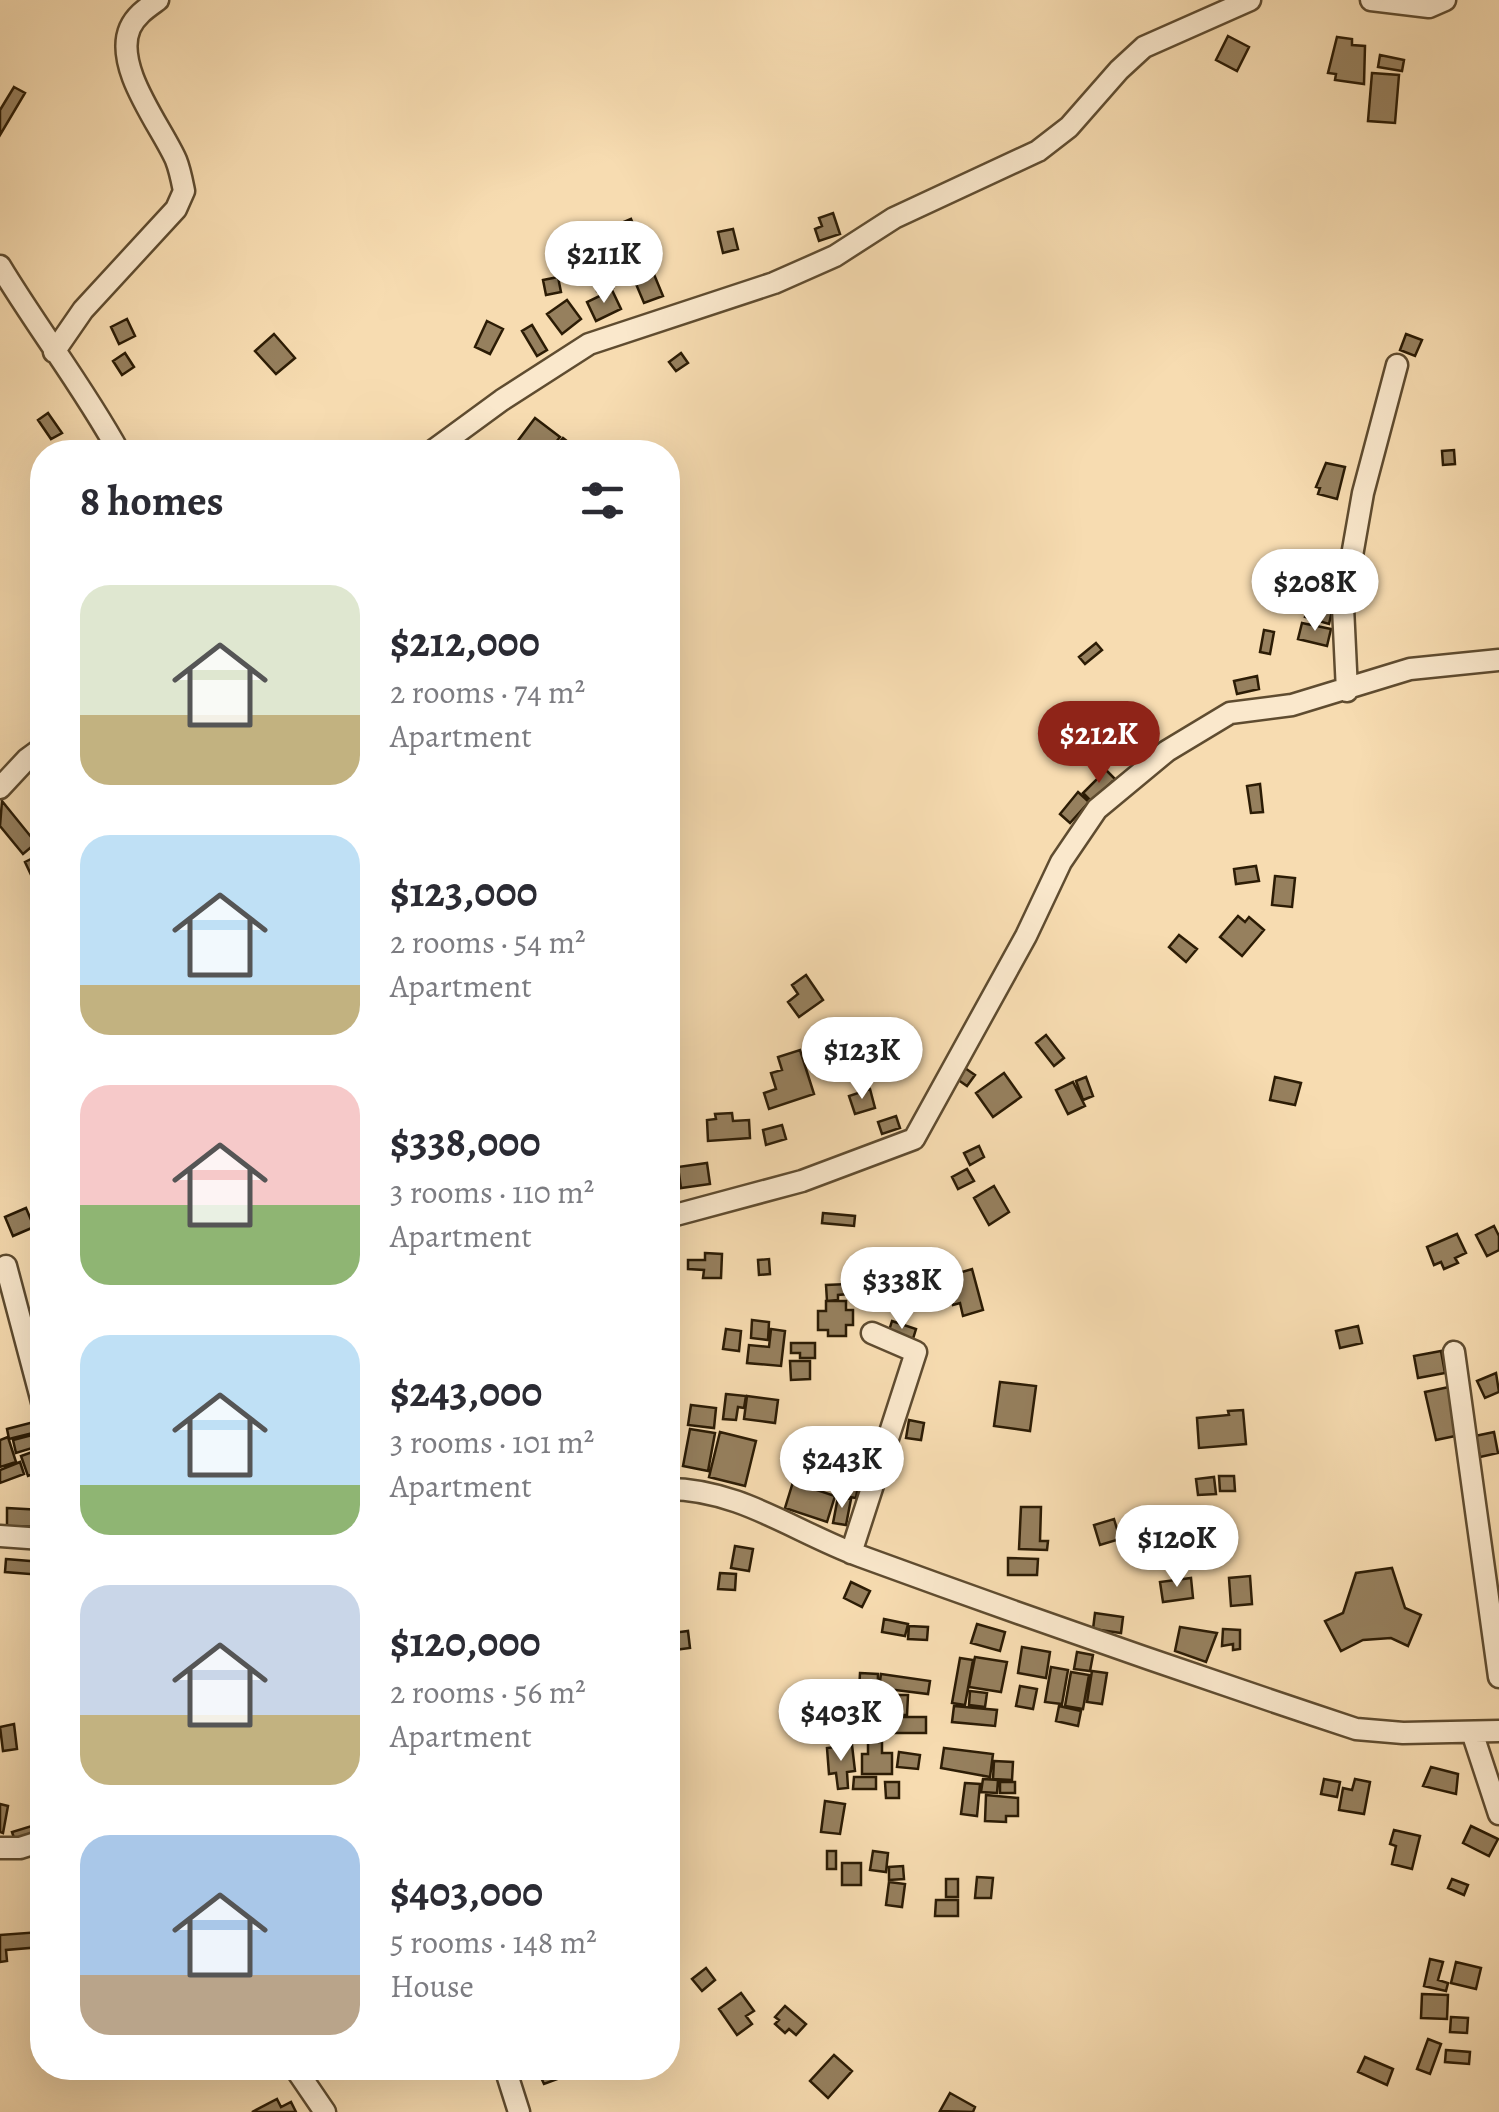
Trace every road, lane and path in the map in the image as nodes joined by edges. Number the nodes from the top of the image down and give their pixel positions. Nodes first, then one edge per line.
1 (158, 0) edge
2 (1250, 0) edge
3 (1371, 0) edge
4 (1445, 0) edge
5 (0, 266) edge
6 (54, 352) junction
7 (1397, 365) dead end
8 (112, 440) edge
9 (447, 440) edge
10 (1499, 660) edge
11 (1346, 690) junction
12 (30, 757) edge
13 (0, 788) edge
14 (680, 1214) edge
15 (6, 1266) dead end
16 (872, 1333) dead end
17 (1454, 1352) dead end
18 (30, 1357) edge
19 (680, 1490) edge
20 (0, 1536) edge
21 (30, 1539) edge
22 (851, 1553) junction
23 (1499, 1677) edge
24 (1499, 1731) edge
25 (1472, 1732) junction
26 (1499, 1814) edge
27 (30, 1845) edge
28 (0, 1848) edge
29 (304, 2080) edge
30 (509, 2080) edge
31 (324, 2112) edge
32 (518, 2112) edge

1 - 6 street
2 - 9 street
3 - 4 street
5 - 6 street
6 - 8 street
7 - 11 street
10 - 11 street
11 - 14 street
12 - 13 street
15 - 18 street
16 - 22 street
17 - 23 street
19 - 22 street
20 - 21 street
22 - 25 street
24 - 25 street
25 - 26 street
27 - 28 street
29 - 31 street
30 - 32 street

